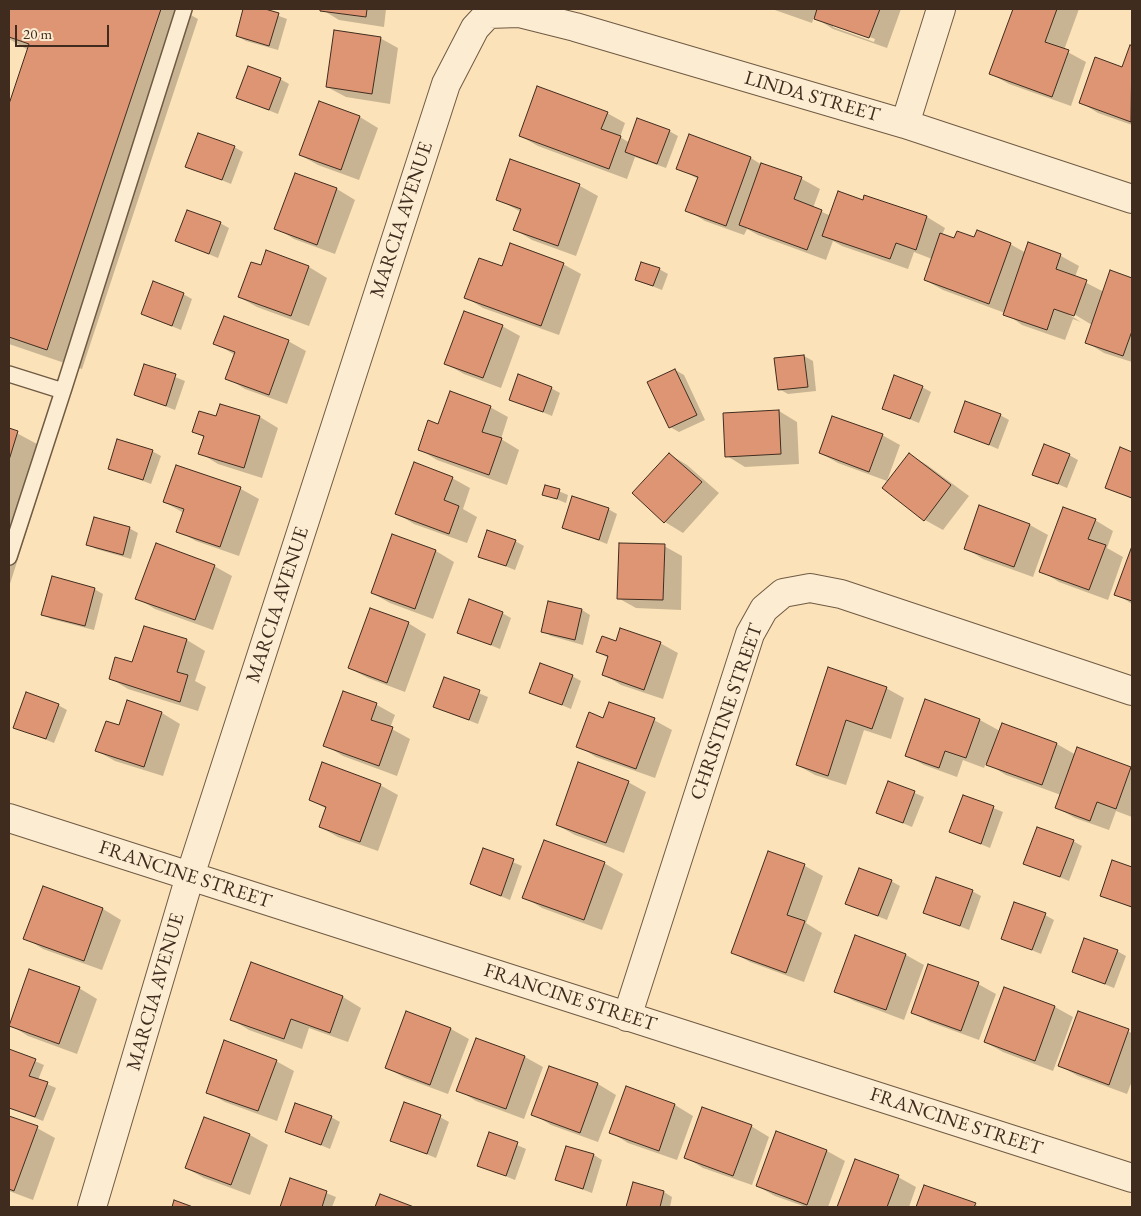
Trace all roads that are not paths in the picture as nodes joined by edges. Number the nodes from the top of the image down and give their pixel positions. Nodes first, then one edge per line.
1 (184, 9) edge
2 (941, 9) edge
3 (488, 14) joint
4 (905, 124) junction
5 (1132, 199) edge
6 (9, 374) edge
7 (64, 391) junction
8 (9, 558) edge
9 (1132, 691) edge
10 (9, 818) edge
11 (190, 876) junction
12 (627, 1016) junction
13 (1132, 1178) edge
14 (92, 1207) edge

1 - 7 lane
2 - 4 street
3 - 4 street, LINDA STREET
3 - 11 street, MARCIA AVENUE
4 - 5 street, LINDA STREET
6 - 7 lane
7 - 8 lane
9 - 12 street, CHRISTINE STREET
10 - 11 street, FRANCINE STREET
11 - 12 street, FRANCINE STREET
11 - 14 street, MARCIA AVENUE
12 - 13 street, FRANCINE STREET

